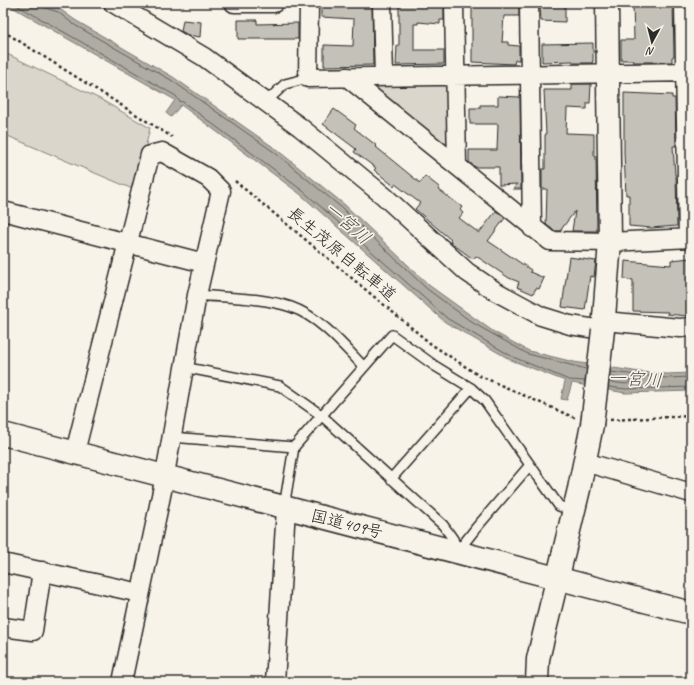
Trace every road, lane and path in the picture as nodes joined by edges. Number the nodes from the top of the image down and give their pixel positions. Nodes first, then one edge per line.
1 (113, 3) edge
2 (234, 3) edge
3 (274, 3) edge
4 (309, 3) edge
5 (382, 3) edge
6 (454, 3) edge
7 (529, 3) edge
8 (607, 3) edge
9 (684, 3) edge
10 (3, 31) edge
11 (688, 72) edge
12 (608, 73) junction
13 (530, 74) junction
14 (455, 75) junction
15 (384, 76) junction
16 (347, 77) junction
17 (308, 78) junction
18 (267, 101) junction
19 (173, 138) dead end
20 (457, 166) junction
21 (234, 180) dead end
22 (3, 211) edge
23 (532, 228) junction
24 (690, 238) edge
25 (610, 242) junction
26 (128, 244) junction
27 (204, 263) junction
28 (197, 295) junction
29 (603, 325) junction
30 (691, 327) edge
31 (183, 367) junction
32 (364, 367) junction
33 (471, 388) junction
34 (321, 415) junction
35 (691, 416) edge
36 (591, 421) junction
37 (3, 434) edge
38 (171, 437) junction
39 (294, 447) junction
40 (75, 452) junction
41 (585, 462) junction
42 (530, 465) junction
43 (165, 476) junction
44 (391, 479) junction
45 (691, 493) edge
46 (286, 509) junction
47 (574, 511) junction
48 (457, 553) junction
49 (3, 563) edge
50 (42, 571) junction
51 (557, 578) junction
52 (140, 593) junction
53 (691, 613) edge
54 (3, 627) edge
55 (122, 682) edge
56 (276, 682) edge
57 (537, 682) edge

1 - 18 street
2 - 3 street
4 - 17 street
5 - 15 street
6 - 14 street
7 - 13 street
8 - 12 main road
9 - 11 street
10 - 19 path
11 - 12 street
11 - 24 street
12 - 13 street
12 - 25 main road
13 - 14 street
13 - 23 street
14 - 15 street
14 - 20 street
15 - 16 street
16 - 17 street
16 - 20 street
17 - 18 lane
18 - 29 street
20 - 23 street
21 - 36 path, 長生茂原自転車道
22 - 26 street
23 - 25 street
24 - 25 street
25 - 29 main road
26 - 27 street
26 - 27 street
26 - 40 street
27 - 28 street
28 - 31 street
28 - 32 lane
29 - 30 street
29 - 36 main road, bridge
31 - 34 lane
31 - 38 street
32 - 33 lane
32 - 34 lane
33 - 42 lane
33 - 44 lane
34 - 39 lane
34 - 44 lane
35 - 36 path, 長生茂原自転車道
36 - 41 main road
37 - 40 main road, 国道409号
38 - 39 lane
38 - 43 street
39 - 46 lane
40 - 43 main road, 国道409号
41 - 45 street
41 - 47 main road
42 - 47 lane
42 - 48 lane
43 - 46 main road, 国道409号
43 - 52 street
44 - 48 lane
46 - 48 main road, 国道409号
46 - 56 street
47 - 51 main road
48 - 51 main road, 国道409号
49 - 50 street
50 - 52 street
50 - 54 street
51 - 53 main road, 国道409号
51 - 57 main road
52 - 55 street

